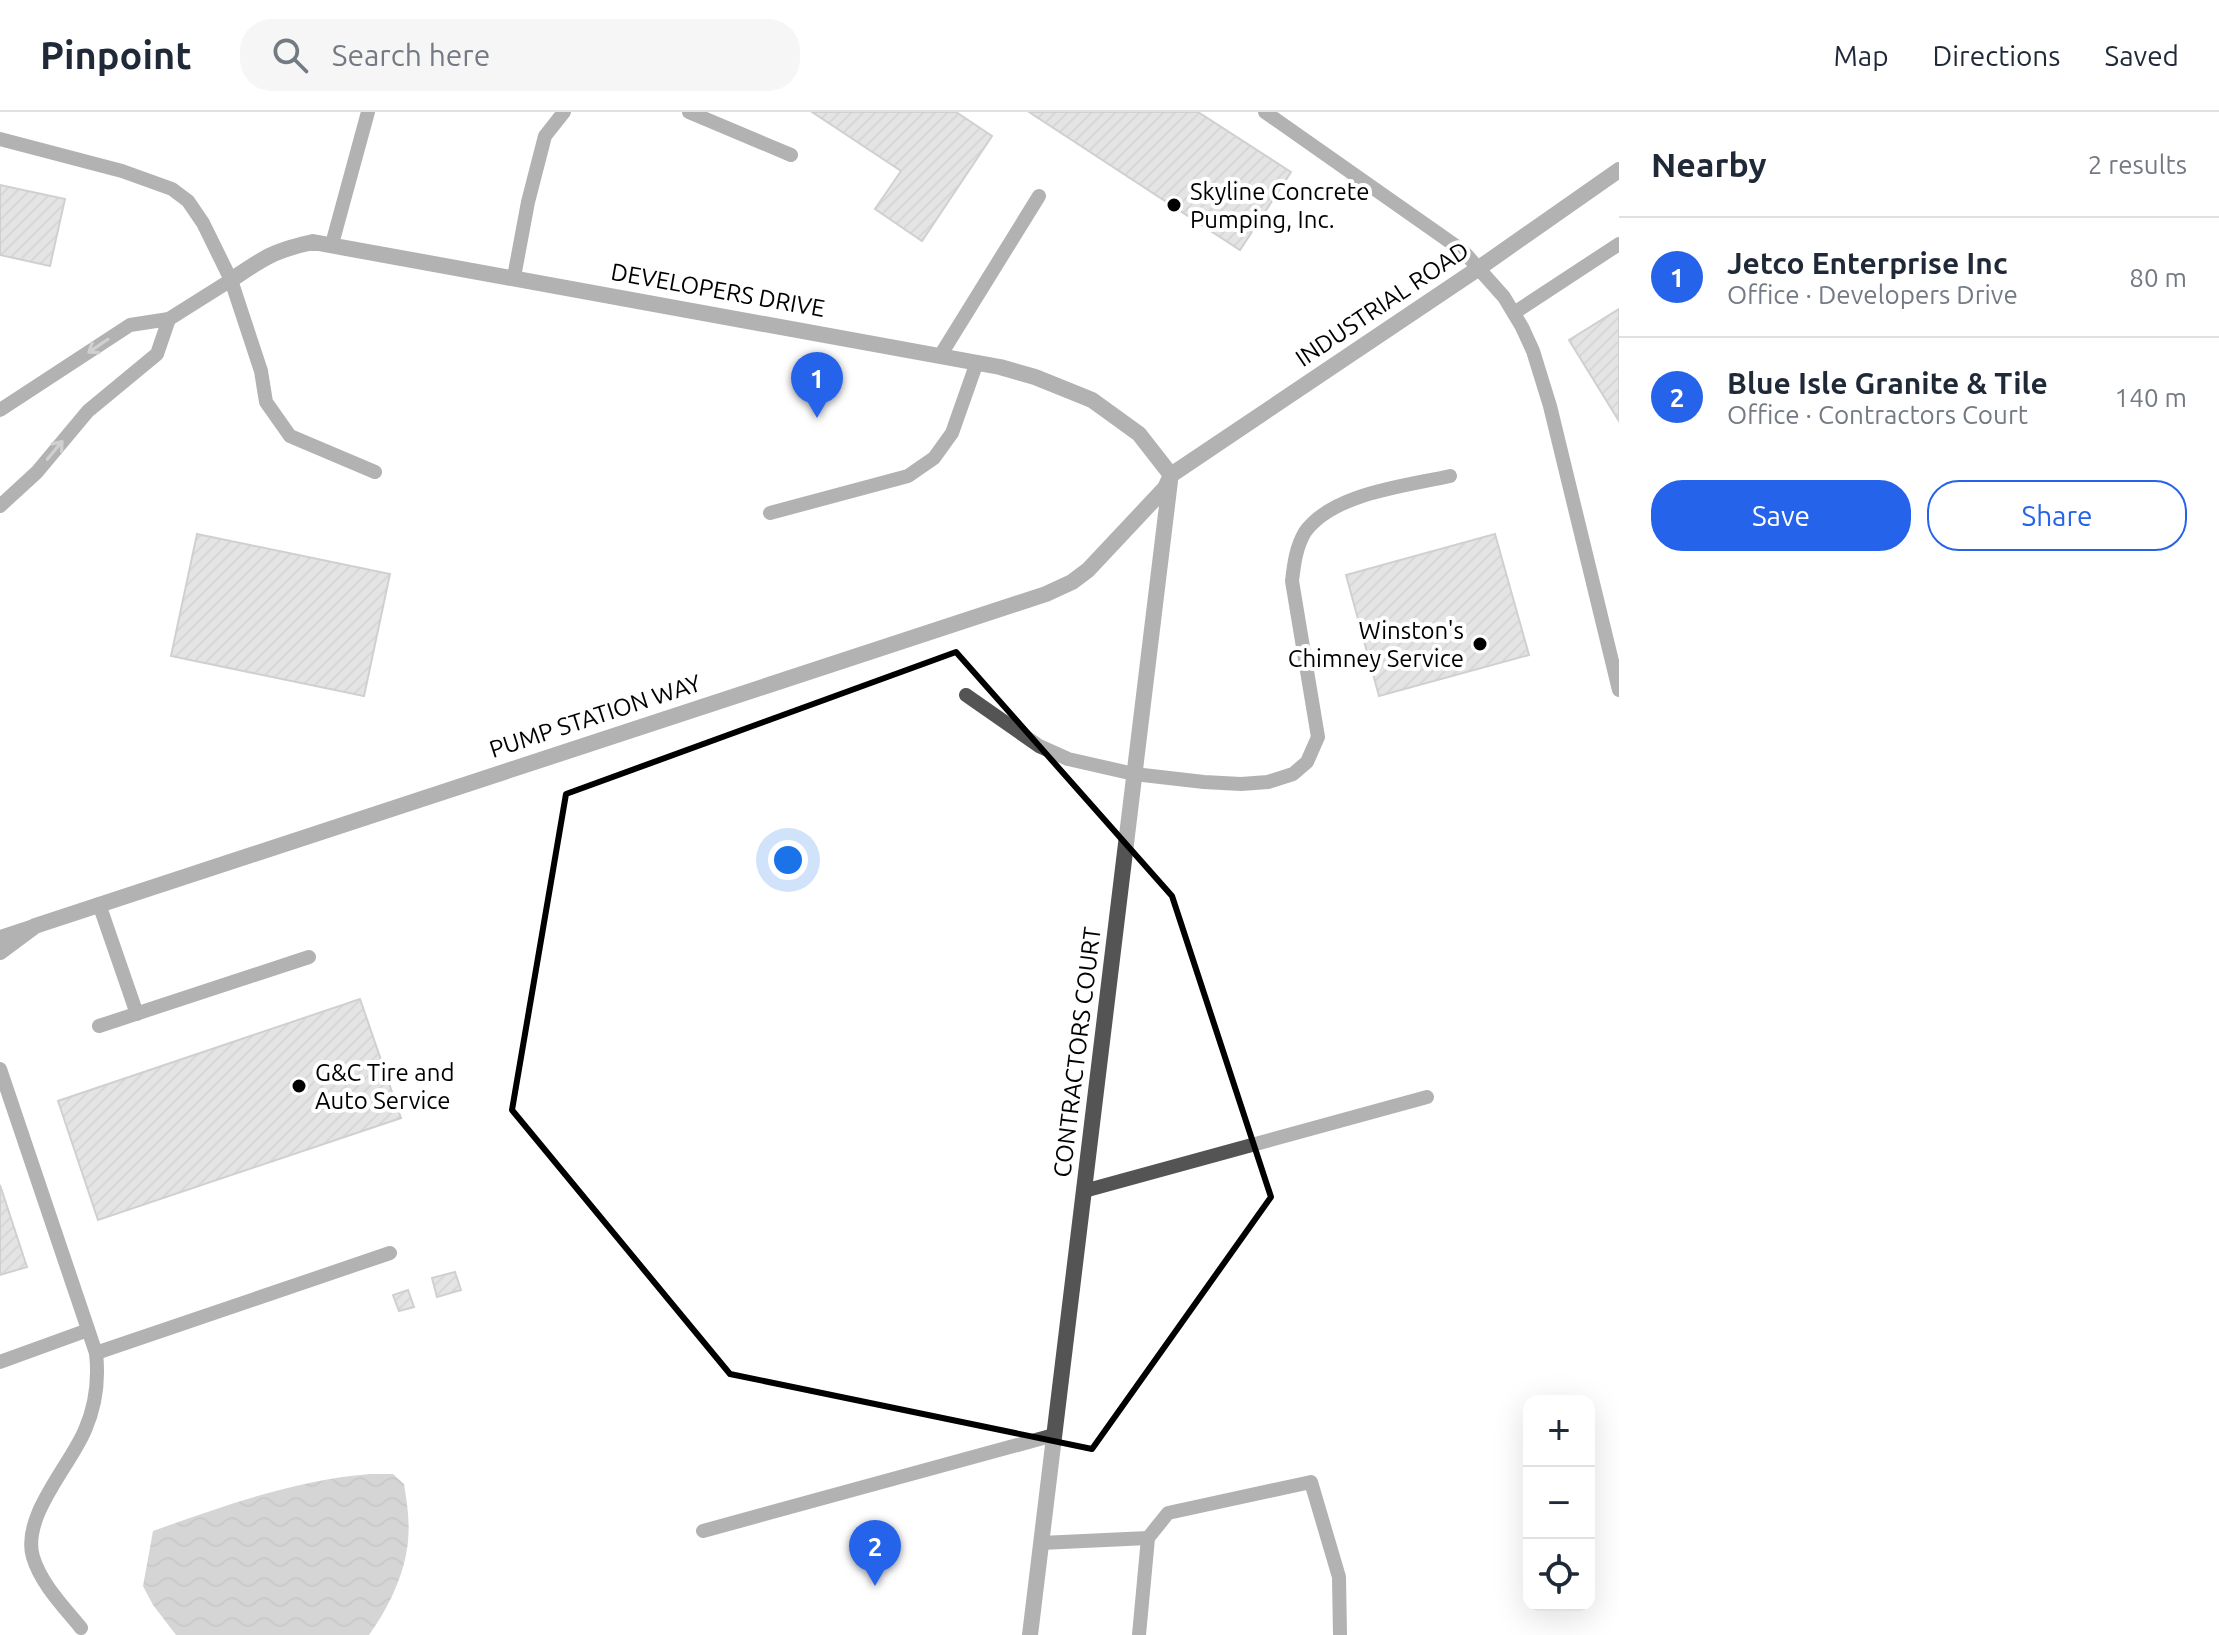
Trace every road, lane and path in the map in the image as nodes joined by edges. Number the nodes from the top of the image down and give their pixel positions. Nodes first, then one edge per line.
1 (368, 112) edge
2 (564, 112) edge
3 (689, 112) edge
4 (1265, 112) edge
5 (0, 139) edge
6 (791, 155) dead end
7 (1619, 170) edge
8 (1039, 196) dead end
9 (332, 244) junction
10 (1619, 244) edge
11 (1479, 268) junction
12 (514, 277) junction
13 (231, 280) junction
14 (1514, 313) junction
15 (169, 319) junction
16 (940, 356) junction
17 (977, 362) junction
18 (0, 410) edge
19 (375, 472) dead end
20 (1171, 475) junction
21 (1450, 476) dead end
22 (0, 506) edge
23 (770, 513) dead end
24 (1615, 652) edge
25 (1619, 690) edge
26 (966, 695) dead end
27 (1134, 774) junction
28 (99, 904) junction
29 (35, 926) junction
30 (0, 937) edge
31 (0, 952) edge
32 (309, 957) dead end
33 (137, 1014) junction
34 (99, 1026) dead end
35 (0, 1069) edge
36 (1427, 1097) dead end
37 (1084, 1191) junction
38 (390, 1253) dead end
39 (88, 1330) junction
40 (96, 1353) junction
41 (0, 1362) edge
42 (1054, 1435) junction
43 (703, 1531) dead end
44 (1148, 1538) junction
45 (1041, 1543) junction
46 (81, 1628) dead end
47 (1030, 1635) edge
48 (1139, 1635) edge
49 (1340, 1635) edge

1 - 9 lane
2 - 12 lane
3 - 6 lane
4 - 11 lane
5 - 13 lane
7 - 11 street, INDUSTRIAL ROAD
8 - 16 lane
9 - 12 street, DEVELOPERS DRIVE
9 - 13 street, DEVELOPERS DRIVE
10 - 14 lane
11 - 14 lane
11 - 20 street, INDUSTRIAL ROAD
12 - 16 street, DEVELOPERS DRIVE
13 - 15 lane
13 - 19 lane
14 - 24 lane
15 -> 18 lane
22 -> 15 lane
16 - 17 street, DEVELOPERS DRIVE
17 - 20 street, DEVELOPERS DRIVE
17 - 23 lane
20 - 27 street, CONTRACTORS COURT
20 - 28 street, PUMP STATION WAY
21 - 27 lane
24 - 25 lane
26 - 27 lane
27 - 37 street, CONTRACTORS COURT
28 - 29 street, PUMP STATION WAY
28 - 33 lane
29 - 30 lane
29 - 31 street, PUMP STATION WAY
32 - 33 lane
33 - 34 lane
35 - 39 lane
36 - 37 lane
37 - 42 street, CONTRACTORS COURT
38 - 40 lane
39 - 40 lane
39 - 41 lane
40 - 46 lane
42 - 43 lane
42 - 45 street, CONTRACTORS COURT
44 - 45 lane
44 - 48 lane
44 - 49 lane
45 - 47 street, CONTRACTORS COURT

